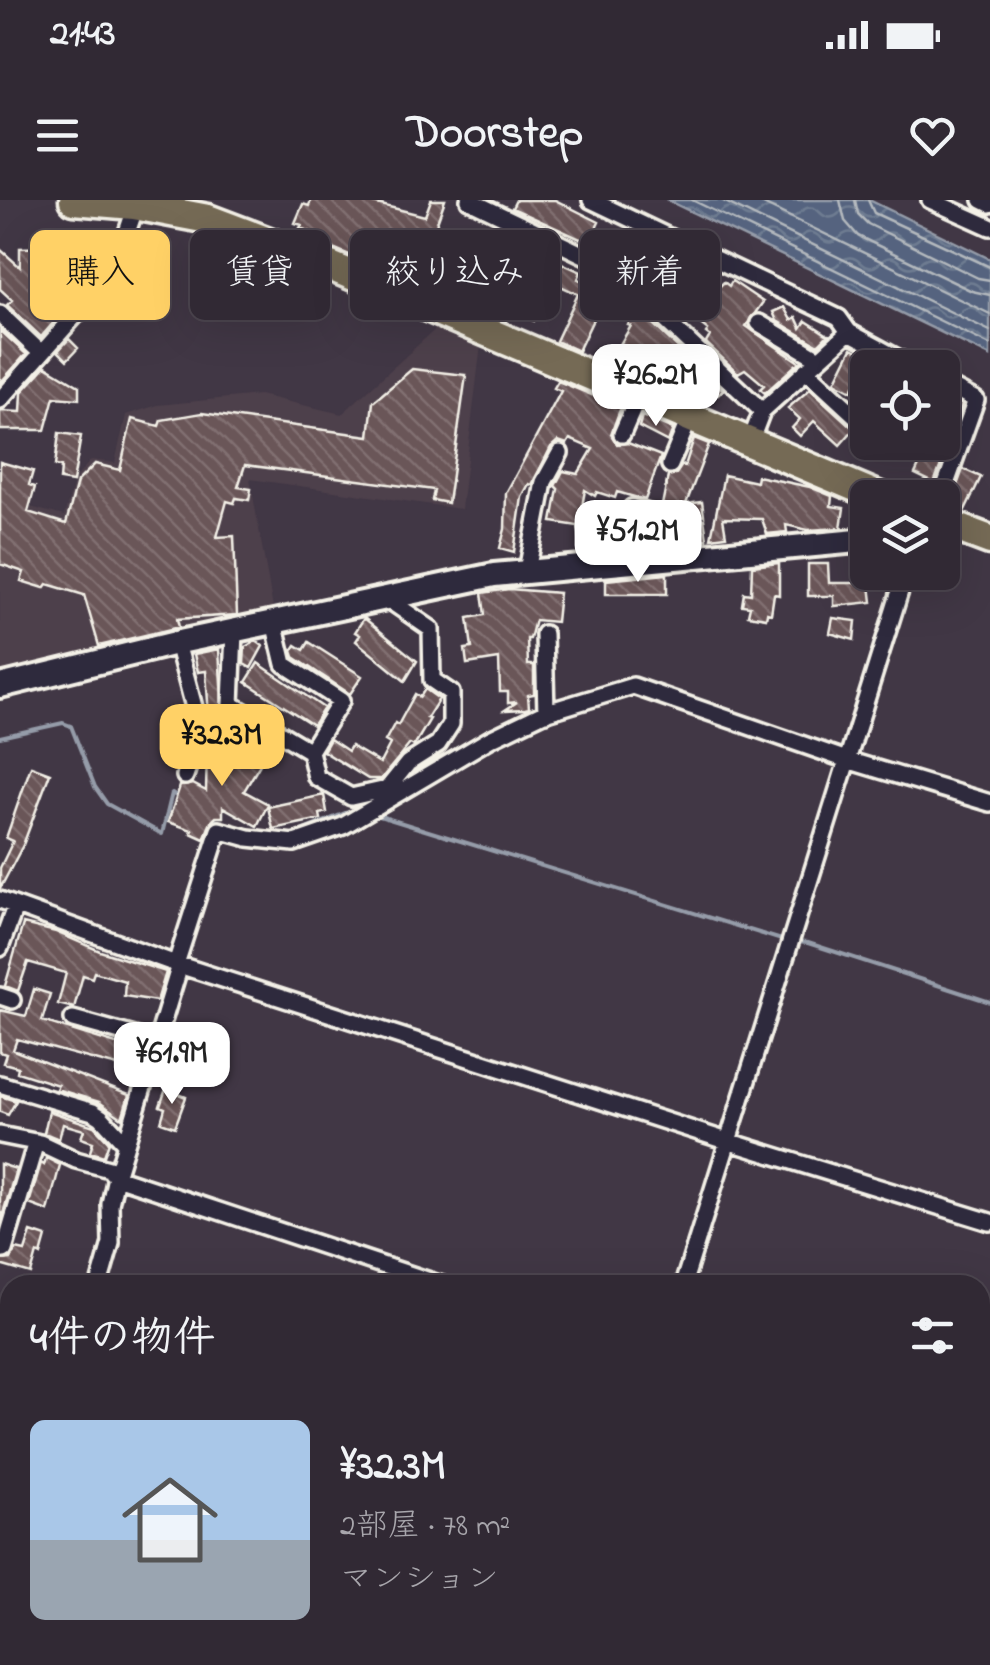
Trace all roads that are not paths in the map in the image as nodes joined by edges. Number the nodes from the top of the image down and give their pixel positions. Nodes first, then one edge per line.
1 (74, 200) edge
2 (469, 200) edge
3 (591, 200) edge
4 (930, 200) edge
5 (982, 200) edge
6 (136, 203) edge
7 (990, 204) edge
8 (990, 227) edge
9 (0, 314) edge
10 (759, 323) dead end
11 (849, 332) junction
12 (882, 350) edge
13 (41, 353) junction
14 (813, 364) junction
15 (960, 392) edge
16 (639, 396) junction
17 (0, 400) edge
18 (850, 408) edge
19 (762, 411) junction
20 (690, 417) junction
21 (622, 434) dead end
22 (750, 442) junction
23 (960, 445) edge
24 (560, 453) dead end
25 (670, 465) dead end
26 (850, 484) edge
27 (632, 508) dead end
28 (960, 529) edge
29 (990, 540) edge
30 (850, 542) edge
31 (670, 558) junction
32 (527, 571) junction
33 (900, 590) edge
34 (386, 598) junction
35 (274, 622) junction
36 (234, 631) junction
37 (544, 634) dead end
38 (177, 643) junction
39 (0, 686) edge
40 (546, 713) junction
41 (221, 729) dead end
42 (200, 730) junction
43 (310, 752) junction
44 (848, 760) junction
45 (184, 776) dead end
46 (990, 803) edge
47 (7, 904) edge
48 (0, 948) edge
49 (178, 964) junction
50 (73, 1019) dead end
51 (157, 1042) junction
52 (0, 1084) edge
53 (0, 1135) edge
54 (727, 1141) junction
55 (36, 1142) junction
56 (126, 1144) junction
57 (116, 1176) junction
58 (990, 1222) edge
59 (4, 1250) dead end
60 (102, 1275) edge
61 (412, 1275) edge
62 (686, 1275) edge

1 - 6 highway
2 - 19 street
3 - 11 street
4 - 8 street
5 - 7 street
6 - 13 street
6 - 16 highway
9 - 13 street
10 - 14 street
11 - 12 street
11 - 14 street
13 - 17 street
14 - 18 street
14 - 19 street
15 - 23 street
16 - 20 highway
16 - 21 street
19 - 22 street
20 - 22 highway
20 - 25 street
22 - 26 highway
24 - 32 street
27 - 31 street
28 - 29 highway
30 - 31 street
31 - 32 street
32 - 34 street
33 - 44 street
34 - 35 street
34 - 43 street
35 - 36 street
35 - 43 street
36 - 38 street
36 - 43 street
37 - 40 street
38 - 39 street
38 - 42 street
40 - 44 street
40 - 49 street
41 - 42 street
42 - 45 street
44 - 46 street
44 - 54 street
47 - 48 street
47 - 49 street
49 - 51 street
49 - 54 street
50 - 51 street
51 - 56 street
52 - 56 street
53 - 55 street
54 - 58 street
54 - 62 street
55 - 57 street
55 - 59 street
56 - 57 street
57 - 60 street
57 - 61 street

